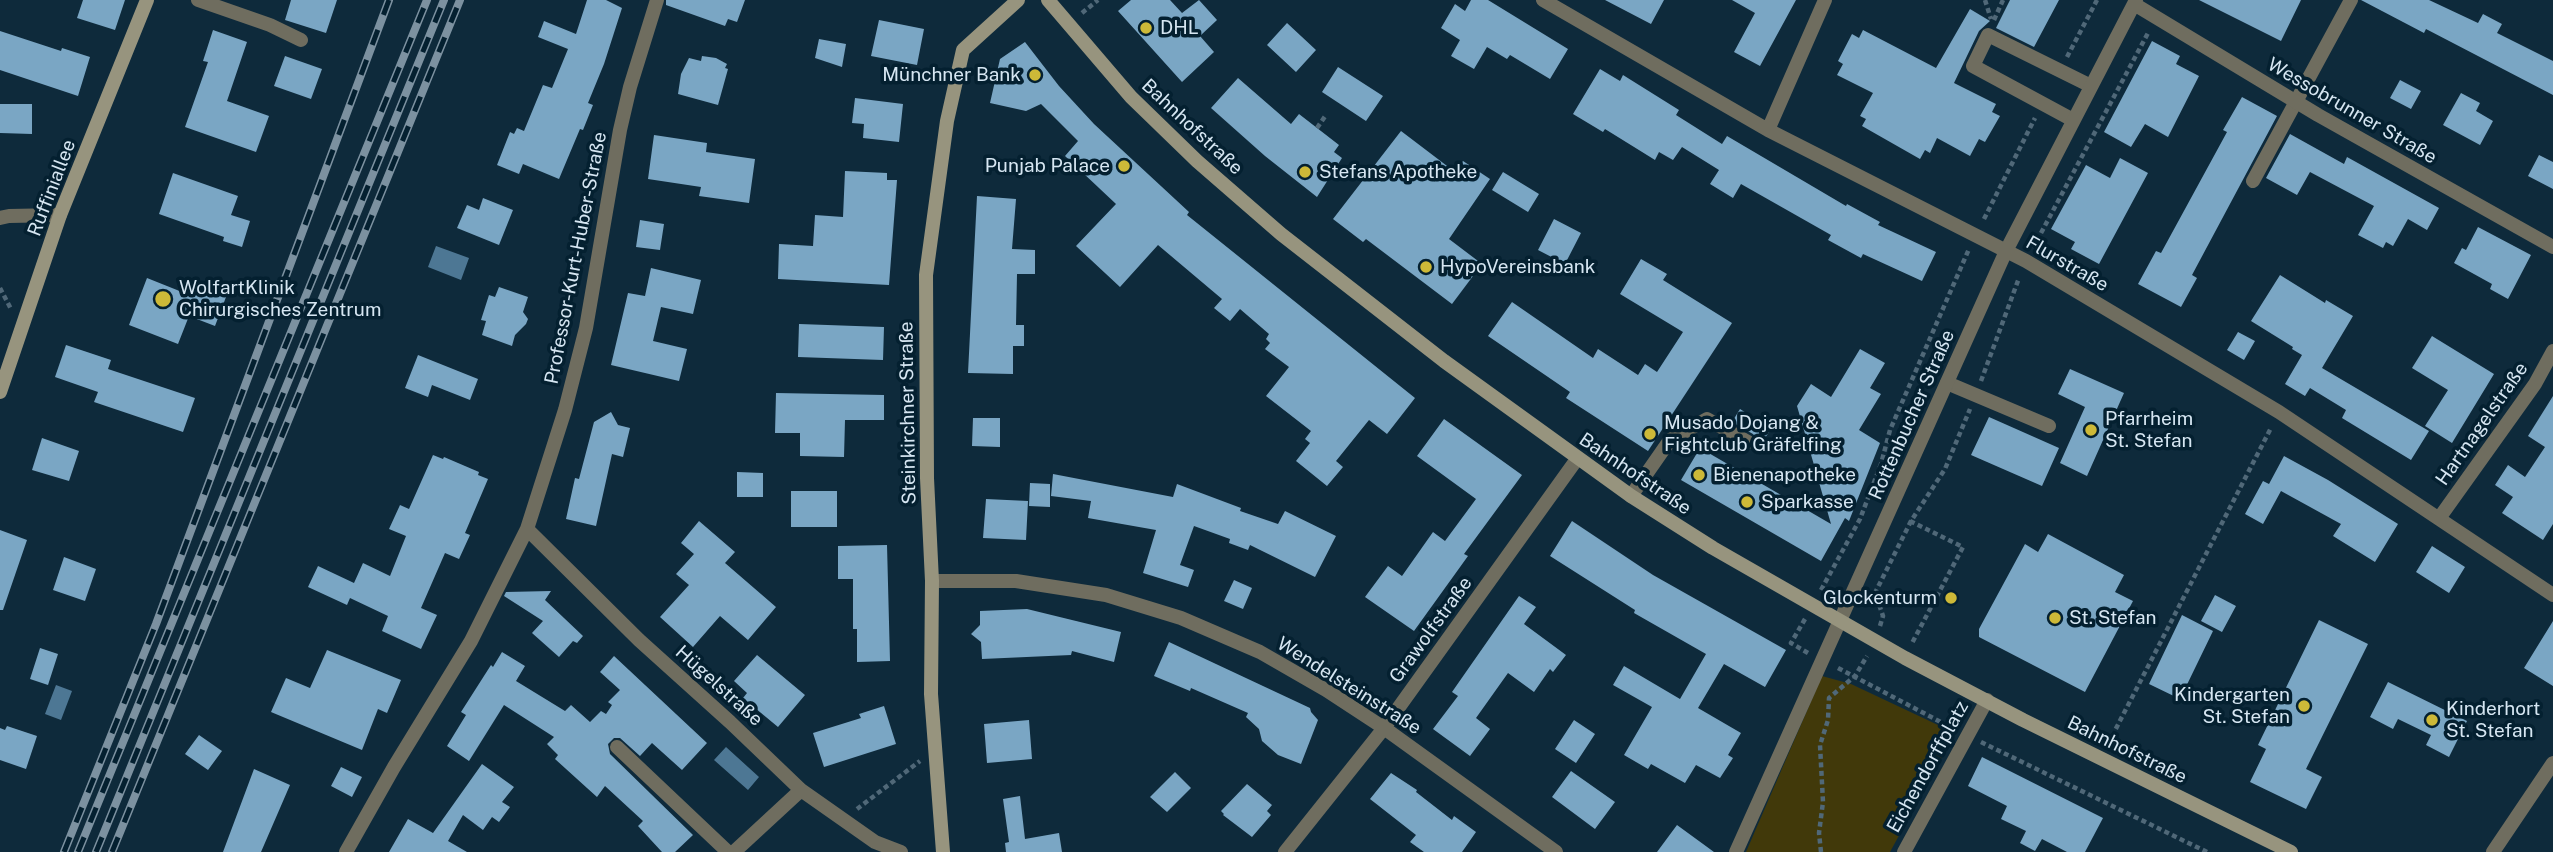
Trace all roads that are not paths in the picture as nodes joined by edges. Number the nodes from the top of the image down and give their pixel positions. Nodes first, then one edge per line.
1 (147, 0) edge
2 (198, 0) edge
3 (657, 0) edge
4 (1018, 0) edge
5 (1048, 0) edge
6 (1543, 0) edge
7 (1825, 0) edge
8 (2351, 0) edge
9 (2135, 2) edge
10 (301, 40) dead end
11 (2091, 86) junction
12 (2296, 102) junction
13 (2073, 120) junction
14 (1768, 130) junction
15 (2253, 181) dead end
16 (60, 215) junction
17 (0, 218) edge
18 (2553, 247) edge
19 (2006, 251) junction
20 (2553, 351) edge
21 (1947, 383) junction
22 (0, 392) edge
23 (2049, 426) dead end
24 (1748, 442) dead end
25 (1577, 459) junction
26 (1631, 496) junction
27 (2440, 517) junction
28 (527, 529) junction
29 (932, 581) junction
30 (2553, 595) edge
31 (1841, 623) junction
32 (1987, 700) junction
33 (1384, 728) junction
34 (617, 747) dead end
35 (2553, 763) edge
36 (802, 790) junction
37 (346, 852) edge
38 (728, 852) edge
39 (734, 852) edge
40 (901, 852) edge
41 (943, 852) edge
42 (1285, 852) edge
43 (1556, 852) edge
44 (1736, 852) edge
45 (1904, 852) edge
46 (2291, 852) edge
47 (2493, 852) edge

1 - 16 street, Ruffiniallee
2 - 10 street
3 - 28 street, Professor-Kurt-Huber-Straße
4 - 29 street, Steinkirchner Straße
5 - 25 street, Bahnhofstraße
6 - 14 street, Flurstraße
7 - 14 street
8 - 12 street
9 - 11 street, Rottenbucher Straße
9 - 12 street, Wessobrunner Straße
11 - 13 street, Rottenbucher Straße
11 - 13 street
12 - 15 street
12 - 18 street, Wessobrunner Straße
13 - 19 street, Rottenbucher Straße
14 - 19 street, Flurstraße
16 - 17 street
16 - 22 street, Ruffiniallee
19 - 21 street, Rottenbucher Straße
19 - 27 street, Flurstraße
20 - 27 street, Hartnagelstraße
21 - 23 street
21 - 31 street, Rottenbucher Straße
24 - 26 street
25 - 26 street, Bahnhofstraße
25 - 33 street, Grawolfstraße
26 - 31 street, Bahnhofstraße
27 - 30 street, Flurstraße
28 - 36 street, Hügelstraße
28 - 37 street, Professor-Kurt-Huber-Straße
29 - 33 street, Wendelsteinstraße
29 - 41 street, Steinkirchner Straße
31 - 32 street, Bahnhofstraße
31 - 44 street, Rottenbucher Straße
32 - 45 street, Eichendorffplatz
32 - 46 street, Bahnhofstraße
33 - 42 street, Grawolfstraße
33 - 43 street, Wendelsteinstraße
34 - 38 street
35 - 47 street
36 - 39 street
36 - 40 street, Hügelstraße

